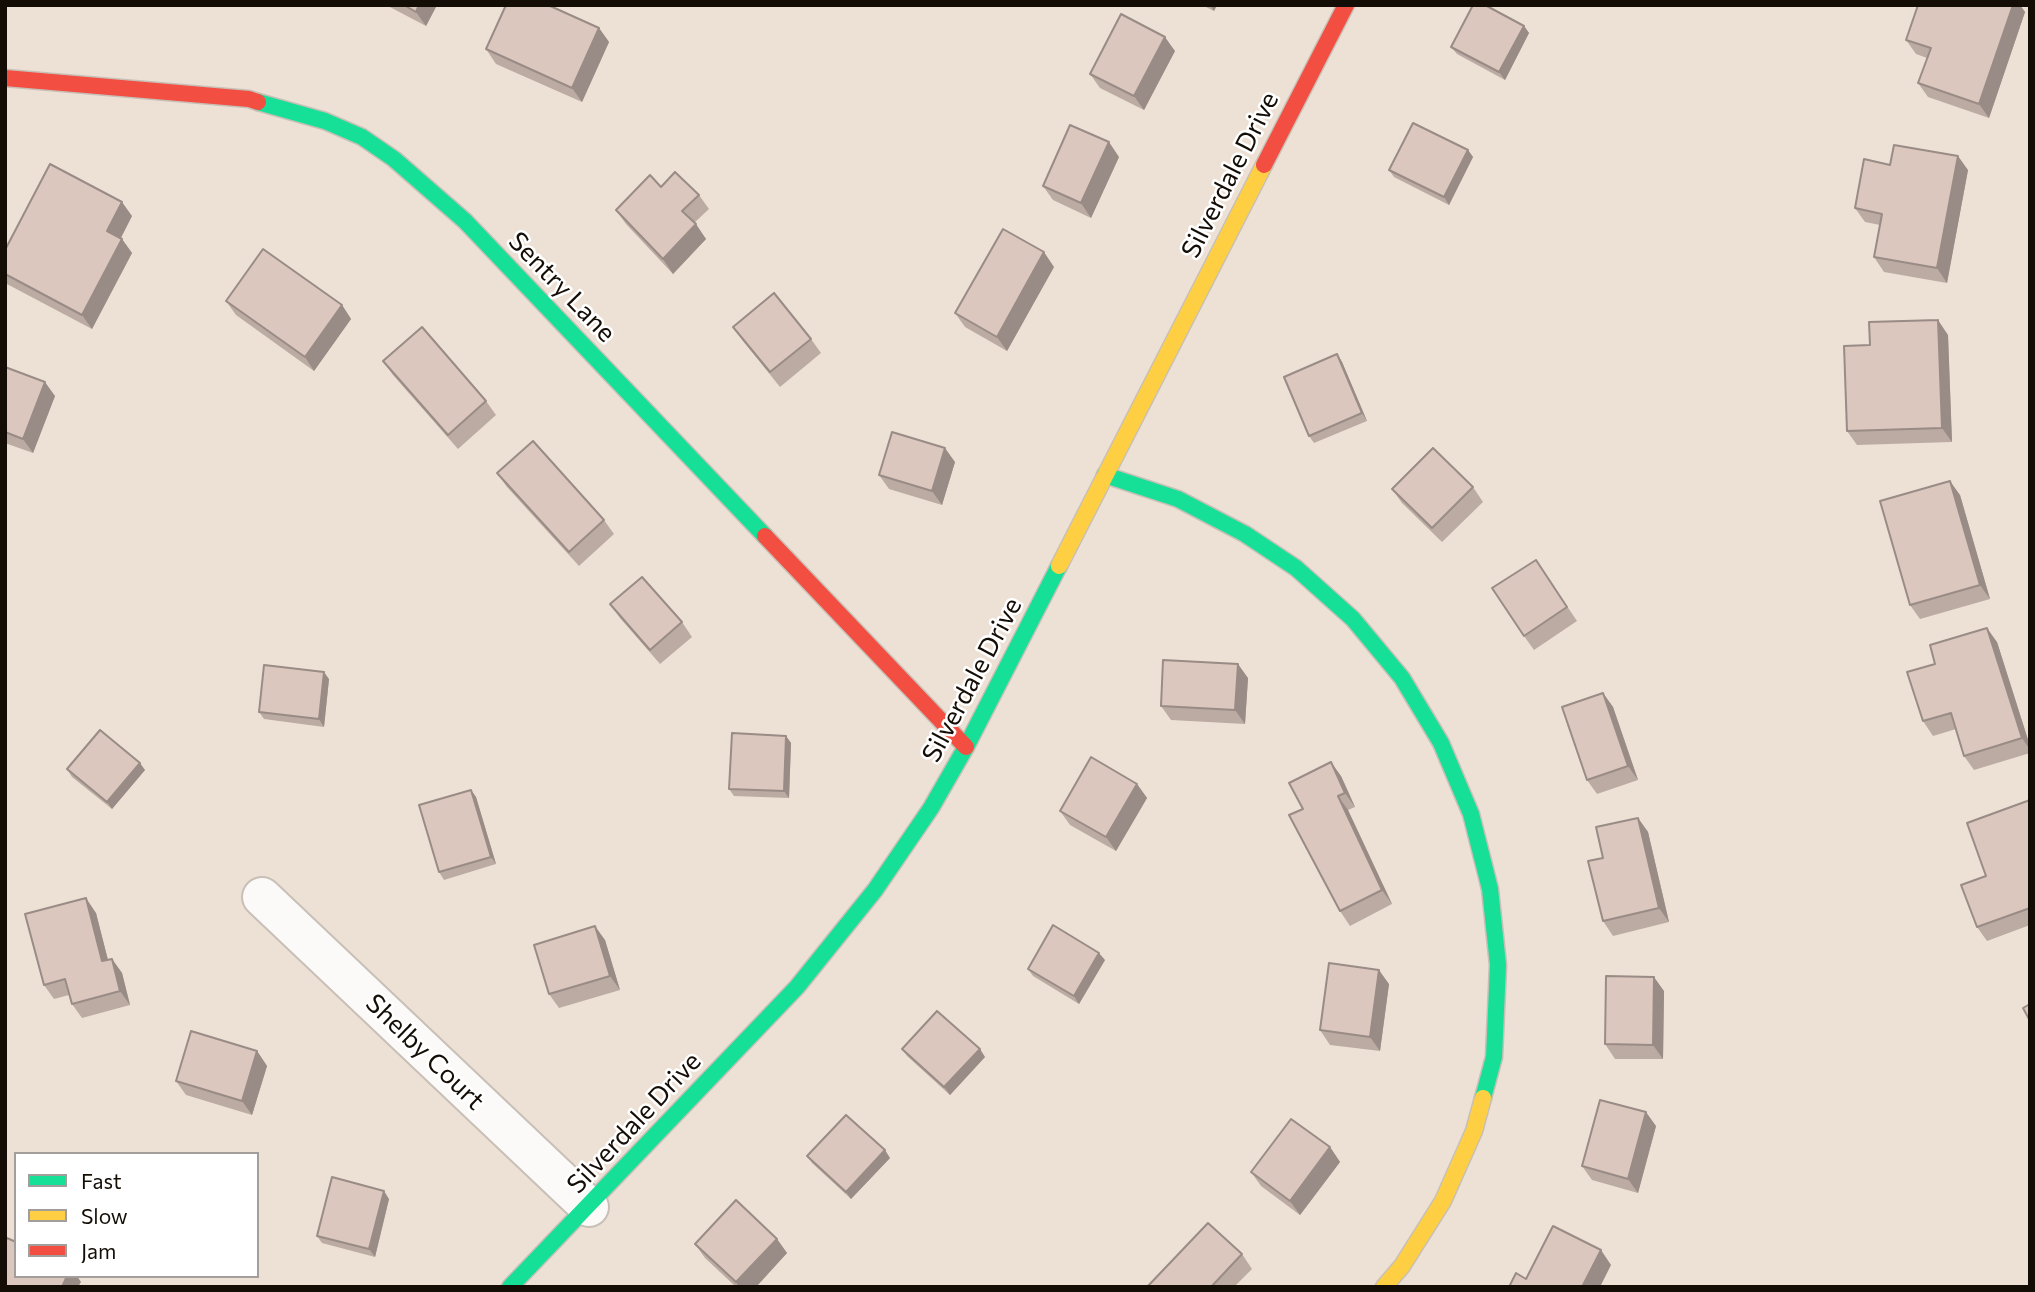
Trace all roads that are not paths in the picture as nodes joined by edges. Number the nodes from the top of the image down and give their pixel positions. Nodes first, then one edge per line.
1 (1346, 5) edge
2 (5, 78) edge
3 (1105, 475) junction
4 (966, 747) junction
5 (262, 897) dead end
6 (589, 1207) junction
7 (510, 1287) edge
8 (1384, 1287) edge

1 - 3 street, Silverdale Drive
2 - 4 street, Sentry Lane
3 - 4 street, Silverdale Drive
3 - 8 street
4 - 6 street, Silverdale Drive
5 - 6 street, Shelby Court
6 - 7 street, Silverdale Drive

